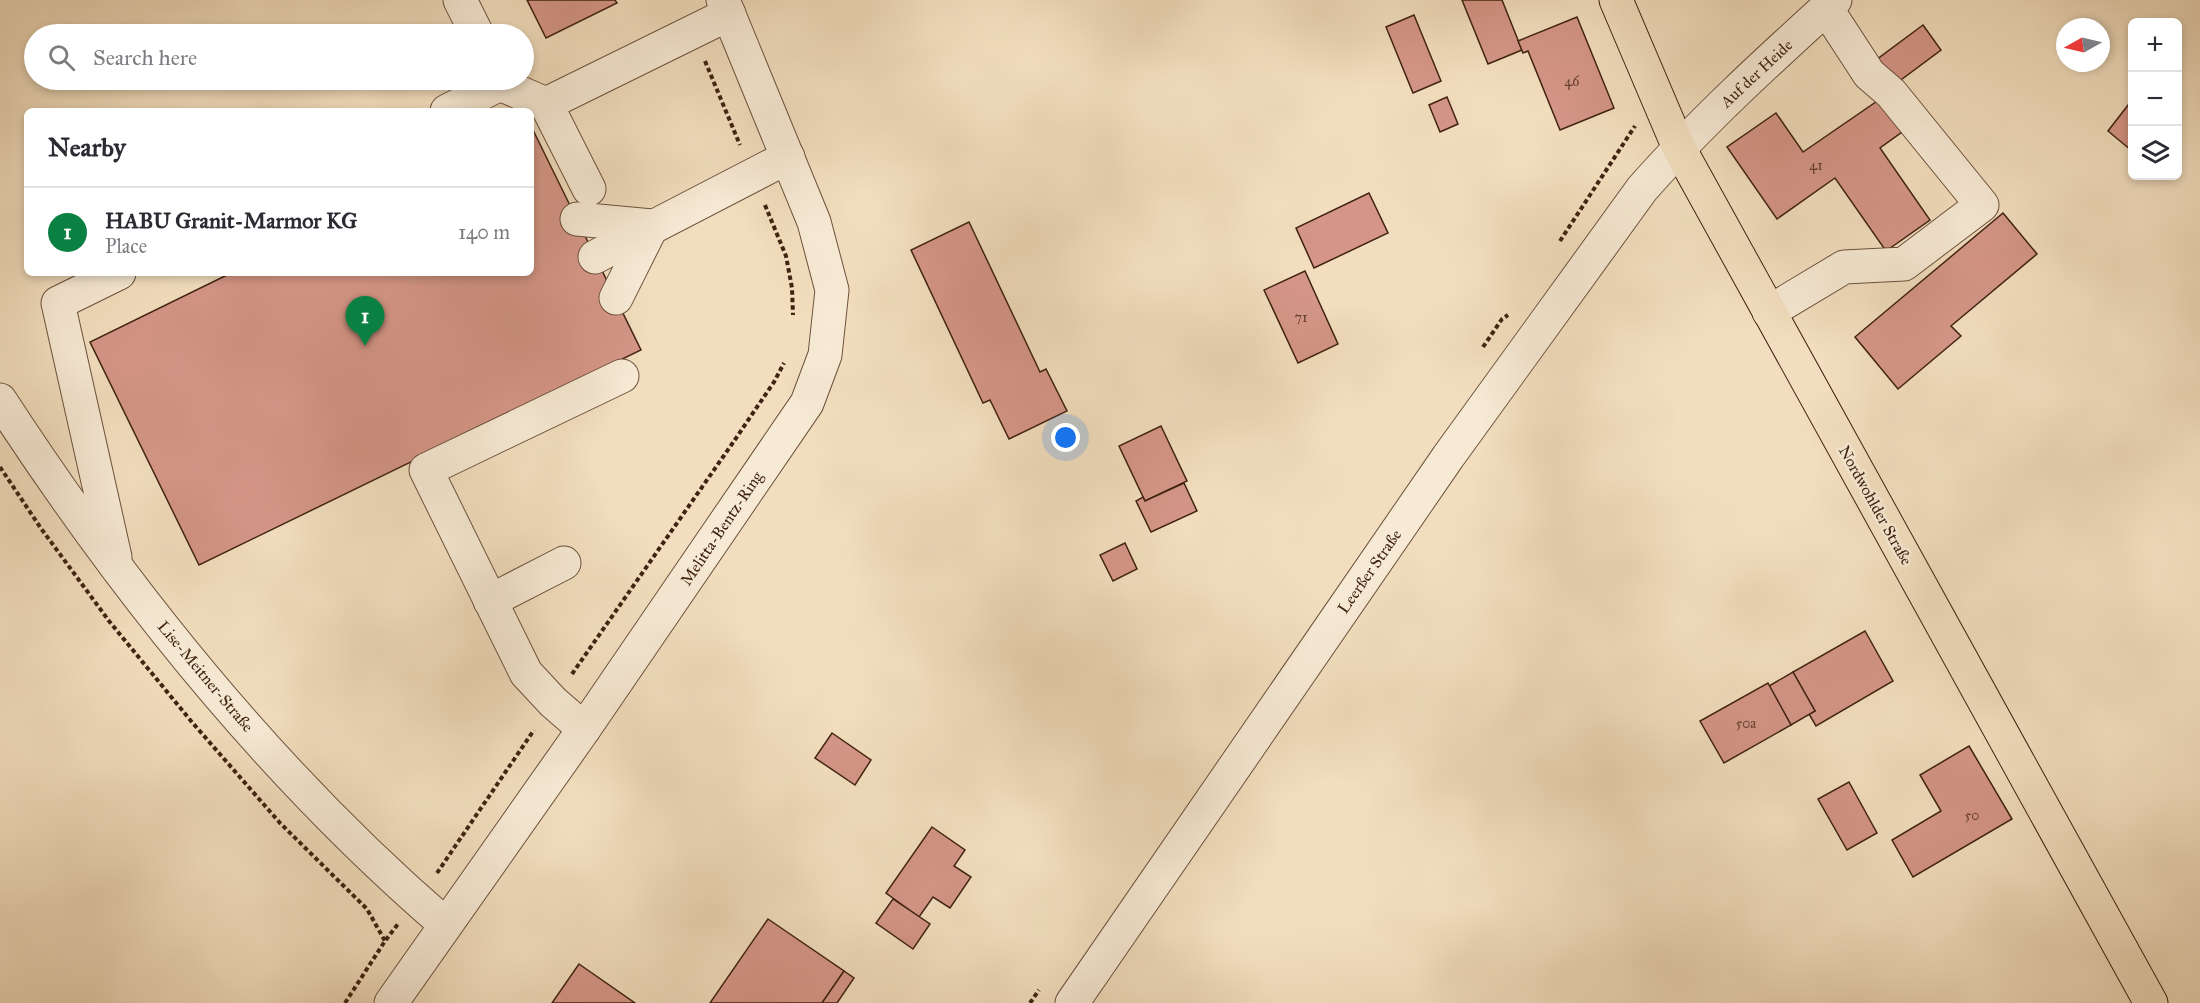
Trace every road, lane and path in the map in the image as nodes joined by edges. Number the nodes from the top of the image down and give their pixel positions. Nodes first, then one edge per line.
1 (460, 0) edge
2 (1616, 0) edge
3 (1830, 4) edge
4 (726, 7) edge
5 (472, 24) edge
6 (693, 32) junction
7 (485, 90) edge
8 (516, 90) edge
9 (546, 104) junction
10 (452, 108) edge
11 (1679, 148) junction
12 (788, 157) junction
13 (752, 175) junction
14 (651, 226) junction
15 (595, 257) dead end
16 (113, 276) edge
17 (616, 298) dead end
18 (1769, 312) junction
19 (793, 317) dead end
20 (786, 358) dead end
21 (622, 376) dead end
22 (0, 400) edge
23 (564, 563) dead end
24 (118, 569) junction
25 (490, 601) junction
26 (553, 702) junction
27 (584, 729) junction
28 (442, 865) dead end
29 (445, 924) junction
30 (396, 927) dead end
31 (345, 1003) edge
32 (391, 1003) edge
33 (1072, 1003) edge
34 (2151, 1003) edge

1 - 5 street
2 - 11 main road, Nordwohlder Straße
3 - 11 street, Auf der Heide
3 - 18 street
4 - 6 street
4 - 12 street, Melitta-Bentz-Ring
6 - 9 street
6 - 13 path
7 - 10 street
8 - 9 street
9 - 14 street
11 - 18 main road, Nordwohlder Straße
11 - 33 street, Leerßer Straße
12 - 13 street
12 - 27 street, Melitta-Bentz-Ring
13 - 14 street
13 - 19 path
14 - 15 street
14 - 17 street
16 - 24 street
18 - 34 main road, Nordwohlder Straße
20 - 26 path
21 - 25 street
22 - 24 street, Lise-Meitner-Straße
23 - 25 street
24 - 29 street, Lise-Meitner-Straße
25 - 26 street
26 - 27 street
26 - 28 path
27 - 29 street, Melitta-Bentz-Ring
29 - 32 street, Melitta-Bentz-Ring
30 - 31 path

